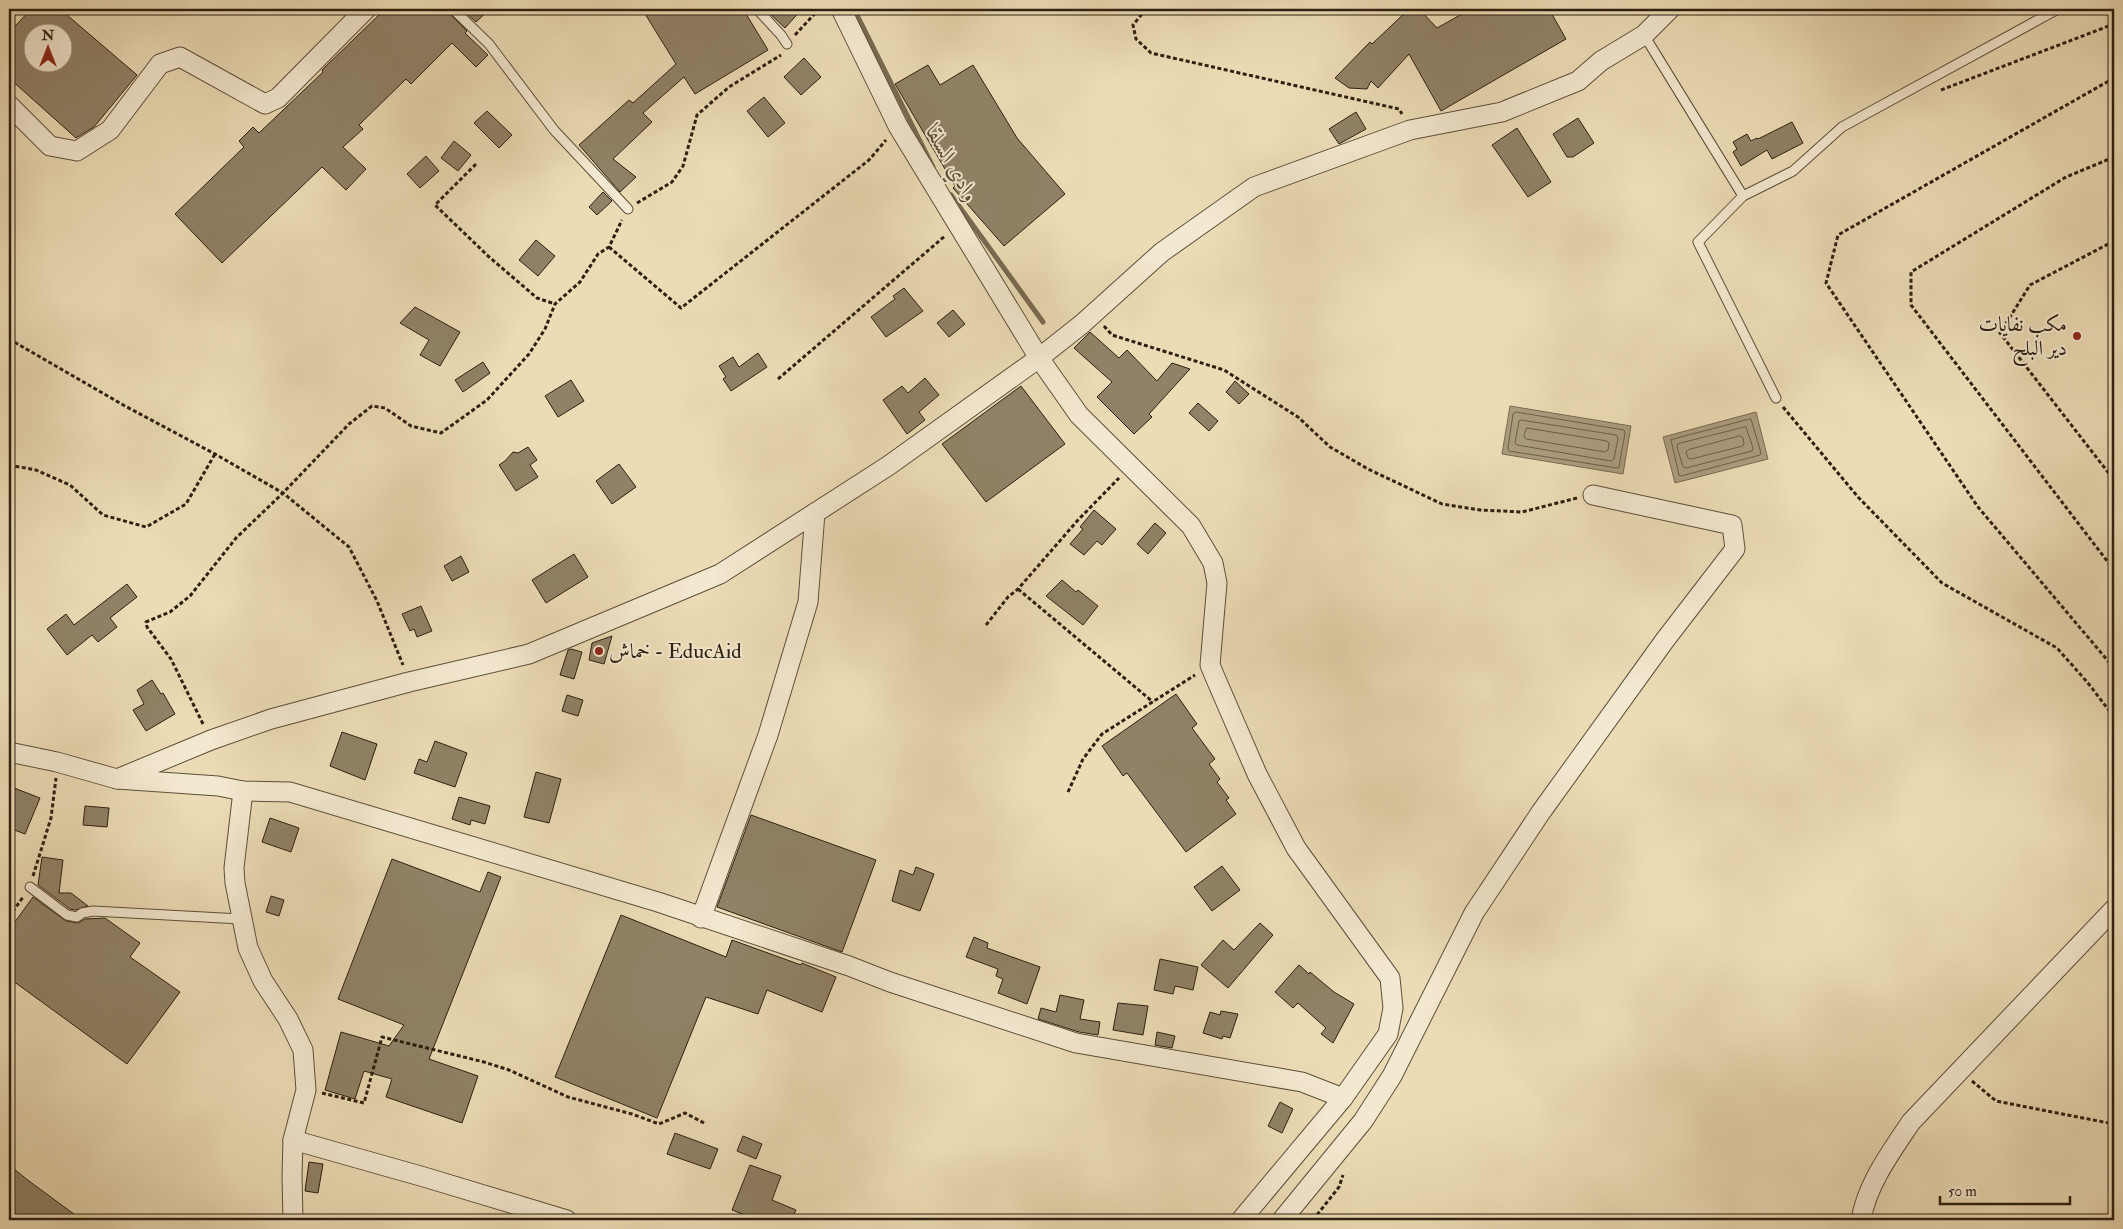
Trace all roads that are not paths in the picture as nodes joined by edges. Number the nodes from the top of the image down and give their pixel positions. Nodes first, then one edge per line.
1 (366, 9) edge
2 (453, 9) edge
3 (757, 9) edge
4 (841, 9) edge
5 (1670, 9) edge
6 (2058, 9) edge
7 (1644, 34) junction
8 (787, 44) road end
9 (9, 105) edge
10 (1743, 196) junction
11 (628, 209) road end
12 (1039, 358) junction
13 (1776, 398) road end
14 (1593, 495) road end
15 (815, 513) junction
16 (9, 752) edge
17 (117, 778) junction
18 (243, 791) junction
19 (30, 887) road end
20 (2114, 909) edge
21 (701, 918) junction
22 (241, 919) junction
23 (1343, 1098) junction
24 (293, 1140) junction
25 (293, 1220) edge
26 (567, 1220) edge
27 (1241, 1220) edge
28 (1282, 1220) edge
29 (1860, 1220) edge

1 - 9 street
2 - 11 lane
3 - 8 lane
4 - 12 street
5 - 7 street
6 - 10 lane
7 - 10 lane
7 - 12 street
10 - 13 lane
12 - 15 street
12 - 23 street
14 - 28 street
15 - 17 street
15 - 21 street
16 - 17 street
17 - 18 street
18 - 21 street
18 - 22 street
19 - 22 lane
20 - 29 street
21 - 23 street
22 - 24 street
23 - 27 street
24 - 25 street
24 - 26 street

